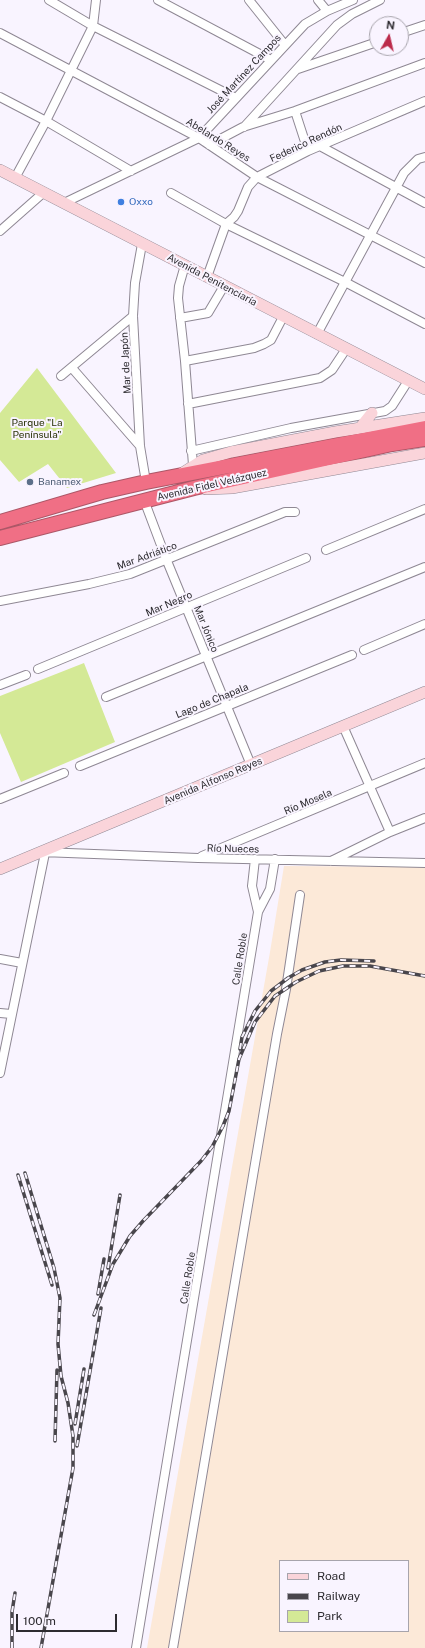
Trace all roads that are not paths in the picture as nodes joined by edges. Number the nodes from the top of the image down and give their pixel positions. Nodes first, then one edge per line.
1 (49, 0) edge
2 (96, 0) edge
3 (158, 0) edge
4 (249, 0) edge
5 (318, 0) edge
6 (353, 0) edge
7 (380, 0) edge
8 (327, 11) junction
9 (425, 25) edge
10 (93, 26) junction
11 (409, 30) edge
12 (0, 33) edge
13 (285, 45) junction
14 (369, 45) edge
15 (271, 60) junction
16 (425, 63) edge
17 (298, 69) junction
18 (71, 70) junction
19 (0, 97) edge
20 (236, 98) junction
21 (425, 101) edge
22 (295, 112) junction
23 (46, 121) junction
24 (243, 127) junction
25 (199, 138) junction
26 (208, 145) junction
27 (320, 146) junction
28 (308, 151) junction
29 (425, 157) edge
30 (0, 170) edge
31 (131, 171) junction
32 (257, 177) junction
33 (15, 178) junction
34 (395, 188) junction
35 (43, 193) junction
36 (171, 193) dead end
37 (425, 203) edge
38 (64, 204) junction
39 (226, 224) junction
40 (0, 231) edge
41 (371, 235) junction
42 (142, 244) junction
43 (425, 263) edge
44 (185, 266) junction
45 (207, 277) junction
46 (345, 282) junction
47 (224, 286) junction
48 (133, 316) junction
49 (284, 317) junction
50 (180, 318) junction
51 (425, 324) edge
52 (317, 334) junction
53 (346, 348) junction
54 (185, 361) junction
55 (72, 368) junction
56 (61, 376) dead end
57 (408, 381) junction
58 (425, 389) edge
59 (188, 404) junction
60 (372, 413) junction
61 (425, 418) edge
62 (360, 428) junction
63 (425, 428) edge
64 (425, 439) edge
65 (140, 446) junction
66 (191, 451) junction
67 (425, 453) edge
68 (193, 466) junction
69 (181, 474) junction
70 (146, 482) junction
71 (194, 488) junction
72 (144, 500) junction
73 (425, 509) edge
74 (295, 512) dead end
75 (0, 522) edge
76 (0, 538) edge
77 (326, 550) dead end
78 (306, 558) dead end
79 (167, 561) junction
80 (425, 567) edge
81 (0, 601) edge
82 (186, 608) junction
83 (425, 624) edge
84 (364, 650) dead end
85 (352, 655) dead end
86 (206, 656) junction
87 (38, 669) dead end
88 (26, 675) dead end
89 (0, 685) edge
90 (425, 692) edge
91 (106, 697) dead end
92 (227, 706) junction
93 (343, 726) junction
94 (425, 764) edge
95 (251, 765) junction
96 (80, 766) dead end
97 (64, 773) dead end
98 (370, 787) junction
99 (0, 799) edge
100 (425, 818) edge
101 (390, 832) junction
102 (43, 852) junction
103 (198, 858) junction
104 (255, 859) junction
105 (275, 859) junction
106 (329, 862) junction
107 (425, 863) edge
108 (0, 869) edge
109 (300, 895) dead end
110 (258, 912) junction
111 (0, 959) edge
112 (22, 963) junction
113 (0, 1013) edge
114 (11, 1014) junction
115 (0, 1069) edge
116 (136, 1648) edge
117 (173, 1648) edge

1 - 10 street
2 - 10 street
3 - 15 street
4 - 13 street
5 - 8 street
6 - 8 street, José Martínez Campos
7 - 17 street
8 - 13 street, José Martínez Campos
9 - 11 street
10 - 18 street
10 - 20 street
12 - 18 street, Abelardo Reyes
13 - 15 street, José Martínez Campos
14 - 17 street
15 - 20 street, José Martínez Campos
16 - 22 street
17 - 24 street
18 - 23 street
18 - 25 street, Abelardo Reyes
19 - 23 street
20 - 25 street, José Martínez Campos
21 - 27 street, Federico Rendón
22 - 24 street
22 - 28 street
23 - 31 street
23 - 33 street
24 - 26 street
25 - 26 street, Abelardo Reyes
25 - 31 street, José Martínez Campos
26 - 32 street, Abelardo Reyes
27 - 28 street, Federico Rendón
27 - 34 street
28 - 32 street, Federico Rendón
29 - 34 street
30 - 33 street, Avenida Penitenciaría
31 - 38 street, José Martínez Campos
32 - 39 street, Federico Rendón
32 - 41 street, Abelardo Reyes
33 - 35 street, Avenida Penitenciaría
34 - 37 street
34 - 41 street
35 - 38 street, Avenida Penitenciaría
35 - 40 street
36 - 39 street
38 - 42 street, Avenida Penitenciaría
39 - 45 street, Federico Rendón
39 - 46 street
41 - 43 street, Abelardo Reyes
41 - 46 street
42 - 44 street, Avenida Penitenciaría
42 - 48 street, Mar de Japón
44 - 45 street, Avenida Penitenciaría
44 - 50 street
45 - 47 street, Avenida Penitenciaría
46 - 51 street
46 - 52 street
47 - 49 street, Avenida Penitenciaría
47 - 50 street
48 - 55 street
48 - 65 street, Mar de Japón
49 - 52 street, Avenida Penitenciaría
49 - 54 street
50 - 54 street
52 - 53 street, Avenida Penitenciaría
53 - 57 street, Avenida Penitenciaría
53 - 59 street
54 - 59 street
55 - 56 street
55 - 65 street
57 - 58 street, Avenida Penitenciaría
57 - 60 street
59 - 66 street
60 - 62 street
60 - 66 street
61 - 62 street
62 - 68 street
63 - 69 highway, Avenida Fidel Velázquez
64 - 71 highway, Avenida Fidel Velázquez
65 - 70 street, Mar de Japón
66 - 68 street
67 - 71 street
68 - 69 street
69 - 70 highway, Avenida Fidel Velázquez
70 - 75 highway, Avenida Fidel Velázquez
71 - 72 highway, Avenida Fidel Velázquez
72 - 76 highway, Avenida Fidel Velázquez
72 - 79 street, Mar Jónico
73 - 77 street
74 - 79 street, Mar Adriático
78 - 82 street, Mar Negro
79 - 81 street, Mar Adriático
79 - 82 street, Mar Jónico
80 - 86 street
82 - 86 street, Mar Jónico
82 - 87 street, Mar Negro
83 - 84 street
85 - 92 street, Lago de Chapala
86 - 91 street
86 - 92 street, Mar Jónico
88 - 89 street
90 - 93 street, Avenida Alfonso Reyes
92 - 95 street, Mar Jónico
92 - 96 street, Lago de Chapala
93 - 95 street, Avenida Alfonso Reyes
93 - 98 street
94 - 98 street, Río Mosela
95 - 102 street, Avenida Alfonso Reyes
97 - 99 street
98 - 101 street
98 - 103 street, Río Mosela
100 - 101 street
101 - 106 street
102 - 103 street, Río Nueces
102 - 108 street, Avenida Alfonso Reyes
102 - 112 street
103 - 104 street, Río Nueces
104 - 105 street, Río Nueces
104 - 110 street, Calle Roble
105 - 106 street, Río Nueces
105 - 110 street, Calle Roble
106 - 107 street, Río Nueces
109 - 117 street
110 - 116 street, Calle Roble
111 - 112 street
112 - 114 street
113 - 114 street
114 - 115 street

